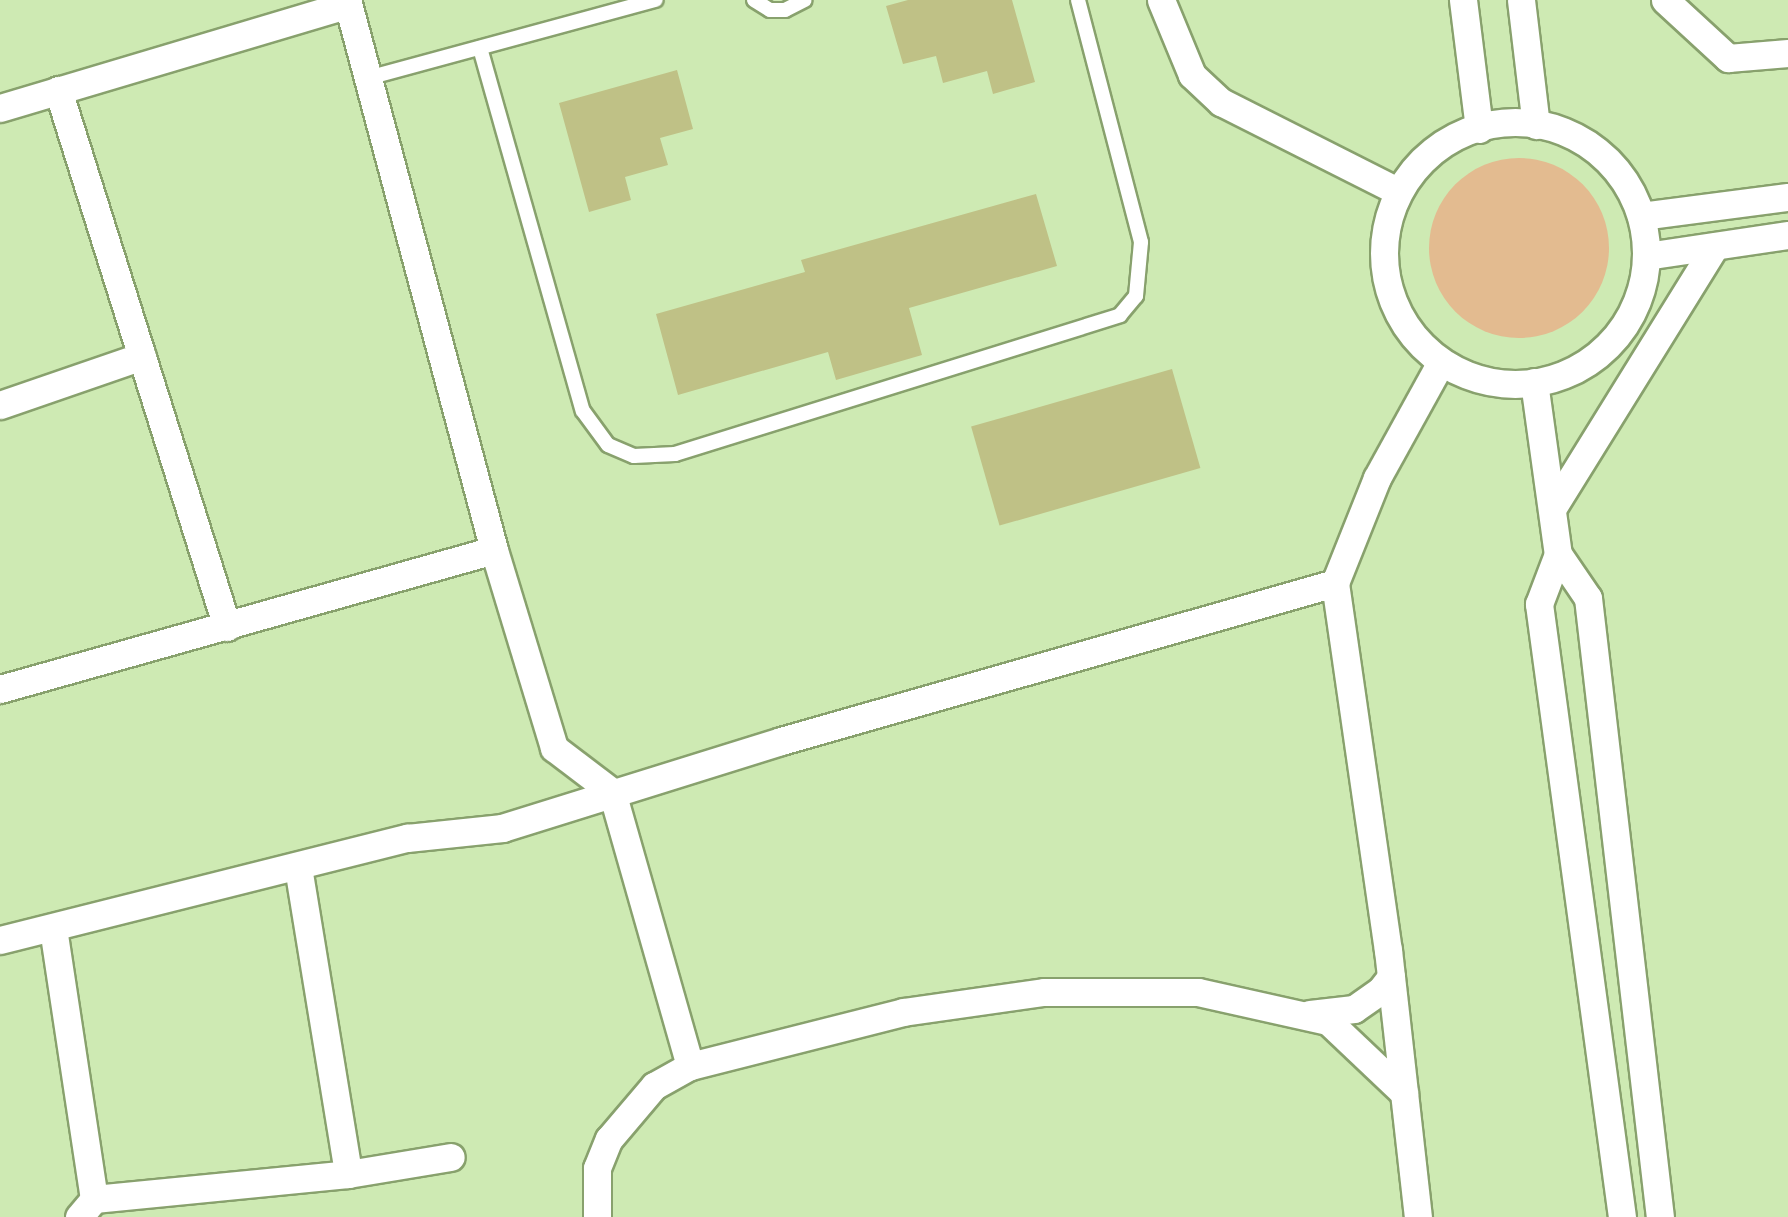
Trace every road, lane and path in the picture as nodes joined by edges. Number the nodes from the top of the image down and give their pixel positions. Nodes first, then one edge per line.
1 (656, 0) edge
2 (754, 0) edge
3 (805, 0) edge
4 (1078, 0) edge
5 (1161, 0) edge
6 (1462, 0) edge
7 (1521, 0) edge
8 (1665, 0) edge
9 (347, 2) edge
10 (480, 48) junction
11 (1788, 53) edge
12 (368, 78) junction
13 (58, 90) junction
14 (0, 108) edge
15 (1536, 125) junction
16 (1479, 129) junction
17 (1399, 192) junction
18 (1788, 197) edge
19 (1641, 216) junction
20 (1788, 235) edge
21 (1715, 246) junction
22 (1646, 256) junction
23 (142, 357) junction
24 (1441, 362) junction
25 (1534, 382) junction
26 (0, 405) edge
27 (1552, 509) junction
28 (494, 550) junction
29 (1558, 554) junction
30 (1335, 583) junction
31 (227, 627) junction
32 (0, 689) edge
33 (612, 792) junction
34 (298, 867) junction
35 (53, 928) junction
36 (0, 940) edge
37 (1391, 977) junction
38 (1309, 1014) junction
39 (690, 1066) junction
40 (1404, 1093) junction
41 (451, 1157) dead end
42 (348, 1174) junction
43 (86, 1208) edge
44 (597, 1217) edge
45 (1418, 1217) edge
46 (1622, 1217) edge
47 (1660, 1217) edge

1 - 10 lane
2 - 3 lane
4 - 10 lane
5 - 17 street
6 - 16 street
7 - 15 street
8 - 11 street
9 - 12 street
9 - 13 street
10 - 12 lane
12 - 28 street
13 - 14 street
13 - 23 street
15 - 16 street
15 - 19 street
16 - 17 street
17 - 24 street
18 - 19 street
19 - 22 street
20 - 21 street
21 - 22 street
21 - 27 street
22 - 25 street
23 - 26 street
23 - 31 street
24 - 25 street
24 - 30 street
25 - 27 street
27 - 29 street
28 - 31 street
28 - 33 street
29 - 46 street
29 - 47 street
30 - 33 street
30 - 37 street
31 - 32 street
33 - 34 street
33 - 39 street
34 - 35 street
34 - 42 street
35 - 36 street
35 - 43 street
37 - 38 street
37 - 40 street
38 - 39 street
38 - 40 street
39 - 44 street
40 - 45 street
41 - 42 street
42 - 43 street

